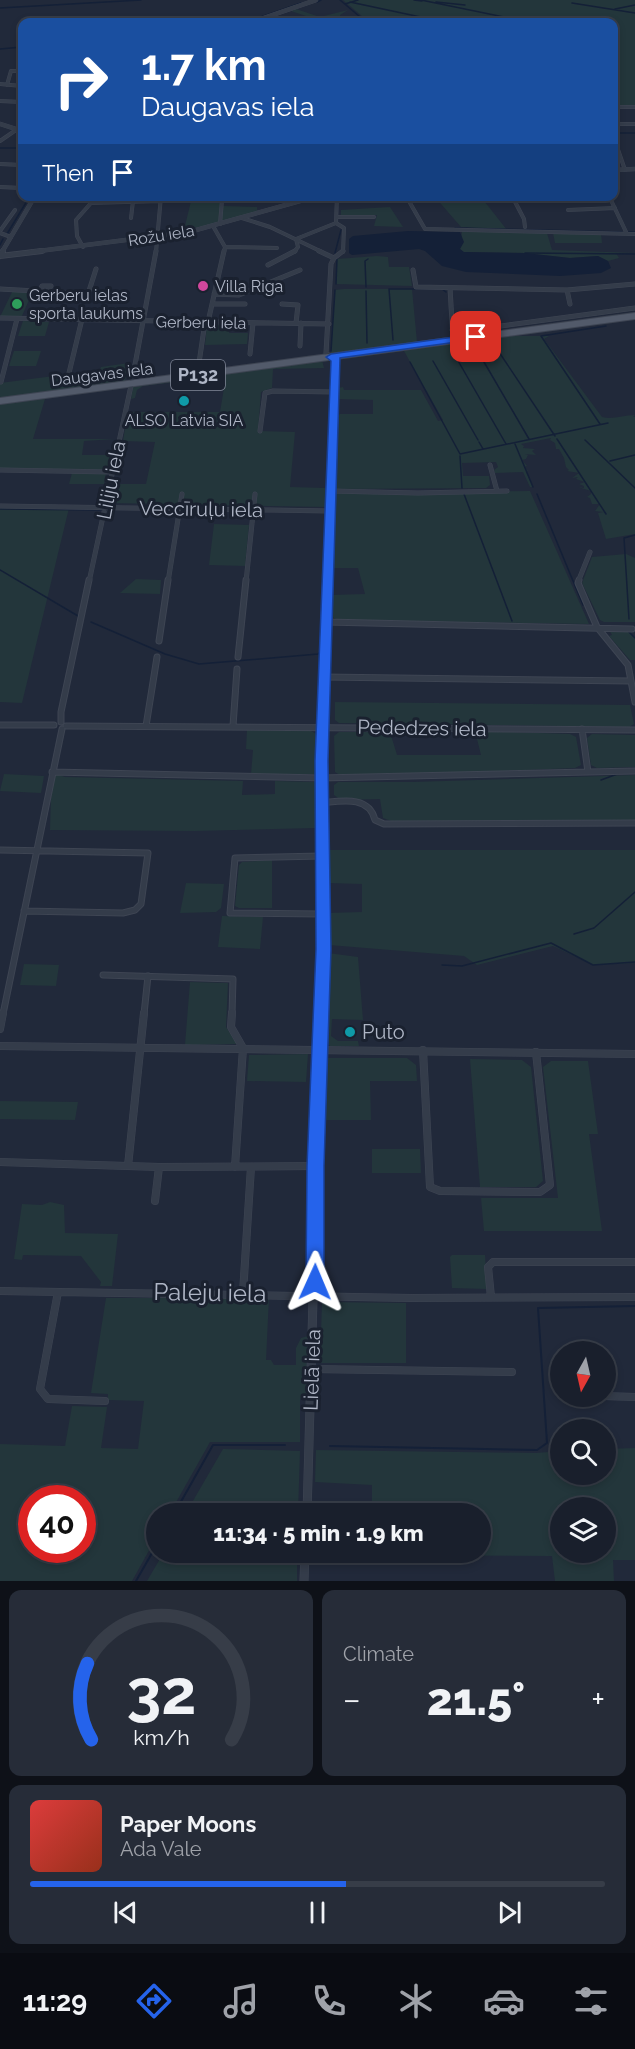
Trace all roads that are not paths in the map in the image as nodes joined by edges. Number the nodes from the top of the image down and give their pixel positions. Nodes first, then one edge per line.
1 (316, 0) edge
2 (264, 18) edge
3 (18, 71) edge
4 (0, 84) edge
5 (7, 85) junction
6 (18, 86) edge
7 (0, 101) edge
8 (18, 102) edge
9 (618, 107) edge
10 (635, 108) edge
11 (0, 124) edge
12 (618, 124) edge
13 (635, 124) edge
14 (16, 130) joint
15 (0, 141) edge
16 (618, 147) edge
17 (0, 164) edge
18 (18, 165) edge
19 (635, 169) edge
20 (618, 170) edge
21 (625, 170) junction
22 (0, 187) edge
23 (18, 188) edge
24 (31, 201) edge
25 (133, 201) joint
26 (161, 201) edge
27 (222, 201) edge
28 (301, 201) edge
29 (337, 201) edge
30 (409, 201) edge
31 (515, 201) edge
32 (612, 201) edge
33 (298, 202) joint
34 (615, 208) junction
35 (15, 210) dead end
36 (568, 210) dead end
37 (337, 217) junction
38 (374, 217) dead end
39 (130, 218) dead end
40 (242, 218) junction
41 (336, 223) junction
42 (220, 224) junction
43 (213, 226) junction
44 (525, 227) dead end
45 (425, 229) joint
46 (627, 234) junction
47 (635, 234) edge
48 (3, 235) edge
49 (158, 237) junction
50 (296, 239) junction
51 (307, 245) junction
52 (298, 246) junction
53 (83, 247) junction
54 (225, 247) junction
55 (277, 248) dead end
56 (0, 256) edge
57 (334, 258) junction
58 (268, 265) dead end
59 (96, 269) dead end
60 (300, 270) dead end
61 (412, 270) dead end
62 (635, 284) edge
63 (450, 288) junction
64 (0, 289) edge
65 (567, 290) junction
66 (214, 294) junction
67 (212, 304) junction
68 (245, 304) dead end
69 (282, 304) dead end
70 (570, 304) dead end
71 (635, 308) edge
72 (635, 316) edge
73 (0, 318) edge
74 (17, 319) junction
75 (82, 319) junction
76 (143, 321) junction
77 (206, 322) junction
78 (253, 323) junction
79 (299, 323) junction
80 (329, 324) junction
81 (452, 330) junction
82 (453, 339) junction
83 (300, 346) dead end
84 (250, 354) dead end
85 (331, 357) junction
86 (199, 363) dead end
87 (69, 373) dead end
88 (1, 382) edge
89 (131, 383) junction
90 (335, 392) junction
91 (0, 401) edge
92 (260, 431) dead end
93 (490, 465) dead end
94 (0, 470) edge
95 (112, 472) junction
96 (507, 490) dead end
97 (331, 491) junction
98 (497, 491) junction
99 (182, 494) dead end
100 (255, 494) dead end
101 (0, 506) edge
102 (105, 507) junction
103 (179, 508) junction
104 (253, 510) junction
105 (330, 511) junction
106 (590, 552) dead end
107 (326, 622) junction
108 (597, 627) junction
109 (633, 629) dead end
110 (159, 641) dead end
111 (157, 657) dead end
112 (238, 657) dead end
113 (237, 669) dead end
114 (324, 677) junction
115 (631, 681) junction
116 (635, 702) edge
117 (0, 725) edge
118 (63, 726) junction
119 (146, 726) junction
120 (233, 726) junction
121 (322, 727) junction
122 (582, 729) junction
123 (635, 730) edge
124 (635, 771) edge
125 (52, 772) junction
126 (588, 772) junction
127 (321, 778) junction
128 (321, 803) junction
129 (635, 823) edge
130 (0, 850) edge
131 (37, 850) junction
132 (321, 856) junction
133 (24, 911) junction
134 (321, 914) junction
135 (103, 975) dead end
136 (148, 976) junction
137 (0, 1029) edge
138 (0, 1046) edge
139 (139, 1048) junction
140 (243, 1048) junction
141 (319, 1048) junction
142 (423, 1050) junction
143 (536, 1052) junction
144 (635, 1054) edge
145 (0, 1162) edge
146 (128, 1166) junction
147 (316, 1166) junction
148 (159, 1167) junction
149 (235, 1167) junction
150 (251, 1167) junction
151 (155, 1201) dead end
152 (635, 1262) edge
153 (0, 1291) edge
154 (58, 1292) junction
155 (243, 1293) junction
156 (315, 1295) junction
157 (491, 1297) junction
158 (635, 1297) edge
159 (311, 1370) junction
160 (512, 1372) dead end
161 (616, 1397) edge
162 (635, 1398) edge
163 (105, 1401) dead end
164 (307, 1503) edge
165 (305, 1563) edge
166 (304, 1581) edge

1 - 2 street
3 - 5 street
4 - 5 street
5 - 6 street
7 - 8 street
9 - 10 street
11 - 14 street
12 - 13 street
14 - 15 street
16 - 21 street
17 - 18 street
19 - 21 street
20 - 21 street
22 - 23 street
24 - 48 street
25 - 39 street
25 - 53 street
26 - 49 street, Liliju iela
27 - 42 street
28 - 33 street, Rožu iela
29 - 37 street, Lielā iela
30 - 45 street
31 - 44 street
32 - 34 street
33 - 40 street, Rožu iela
34 - 36 street
34 - 46 street
35 - 48 street
37 - 38 street
37 - 41 street, Lielā iela
40 - 42 street, Rožu iela
40 - 50 street
41 - 50 street
41 - 57 street, Lielā iela
42 - 43 street, Rožu iela
43 - 49 street, Rožu iela
43 - 54 street
45 - 46 street
46 - 47 street
48 - 56 street
49 - 53 street, Rožu iela
49 - 76 street, Liliju iela
50 - 51 street
50 - 52 street
51 - 52 street
51 - 57 street
52 - 58 street
53 - 56 street, Rožu iela
54 - 55 street
54 - 66 street
57 - 80 street, Lielā iela
59 - 64 street
60 - 66 street
61 - 63 street
62 - 65 street
63 - 65 street
63 - 81 street
65 - 70 street
66 - 67 street
67 - 68 street
67 - 77 street
69 - 79 street
71 - 81 street
72 - 82 main road, Daugavas iela / P132
73 - 74 street, Gerberu iela
74 - 75 street, Gerberu iela
74 - 88 street
75 - 76 street, Gerberu iela
75 - 87 street
76 - 77 street, Gerberu iela
76 - 89 street, Liliju iela
77 - 78 street, Gerberu iela
77 - 86 street
78 - 79 street, Gerberu iela
78 - 84 street
79 - 80 street, Gerberu iela
79 - 83 street
80 - 85 street, Lielā iela
81 - 82 street
82 - 85 main road, Daugavas iela / P132
85 - 89 main road, Daugavas iela / P132
85 - 90 street, Lielā iela
89 - 91 main road, Daugavas iela / P132
89 - 95 street, Liliju iela
90 - 92 street
90 - 97 street, Lielā iela
93 - 98 street
94 - 95 street
95 - 102 street, Liliju iela
96 - 98 street
97 - 98 street
97 - 105 street, Lielā iela
99 - 103 street
100 - 104 street
101 - 102 street, Veccīruļu iela
102 - 103 street, Veccīruļu iela
102 - 118 street, Liliju iela
103 - 104 street, Veccīruļu iela
103 - 110 street
104 - 105 street, Veccīruļu iela
104 - 112 street
105 - 107 street, Lielā iela
106 - 108 street
107 - 108 street
107 - 114 street, Lielā iela
108 - 109 street
108 - 115 street
111 - 119 street
113 - 120 street
114 - 115 street
114 - 121 street, Lielā iela
115 - 116 street
117 - 118 street
118 - 119 street, Pededzes iela
118 - 125 street, Liliju iela
119 - 120 street, Pededzes iela
120 - 121 street, Pededzes iela
121 - 122 street, Pededzes iela
121 - 127 street, Lielā iela
122 - 123 street, Pededzes iela
122 - 126 street
124 - 126 street
125 - 127 street
125 - 131 street, Liliju iela
126 - 127 street
127 - 128 street, Lielā iela
128 - 129 street
128 - 132 street, Lielā iela
130 - 131 street
131 - 133 street, Liliju iela
131 - 133 street
132 - 134 street, Lielā iela
132 - 134 street
133 - 137 street, Liliju iela
134 - 141 street, Lielā iela
135 - 136 street
136 - 139 street
136 - 140 street
138 - 139 street
139 - 140 street
139 - 146 street
140 - 141 street
140 - 149 street
141 - 142 street
141 - 147 street, Lielā iela
142 - 143 street
142 - 143 street
143 - 144 street
145 - 146 street
146 - 148 street
147 - 150 street
147 - 156 street, Lielā iela
148 - 149 street
148 - 151 street
149 - 150 street
150 - 155 street
152 - 157 street
153 - 154 street, Paleju iela
154 - 155 street, Paleju iela
154 - 163 street
155 - 156 street, Paleju iela
156 - 157 street, Paleju iela
156 - 159 street, Lielā iela
157 - 158 street, Paleju iela
159 - 160 street
159 - 164 street, Lielā iela
161 - 162 street
165 - 166 street

